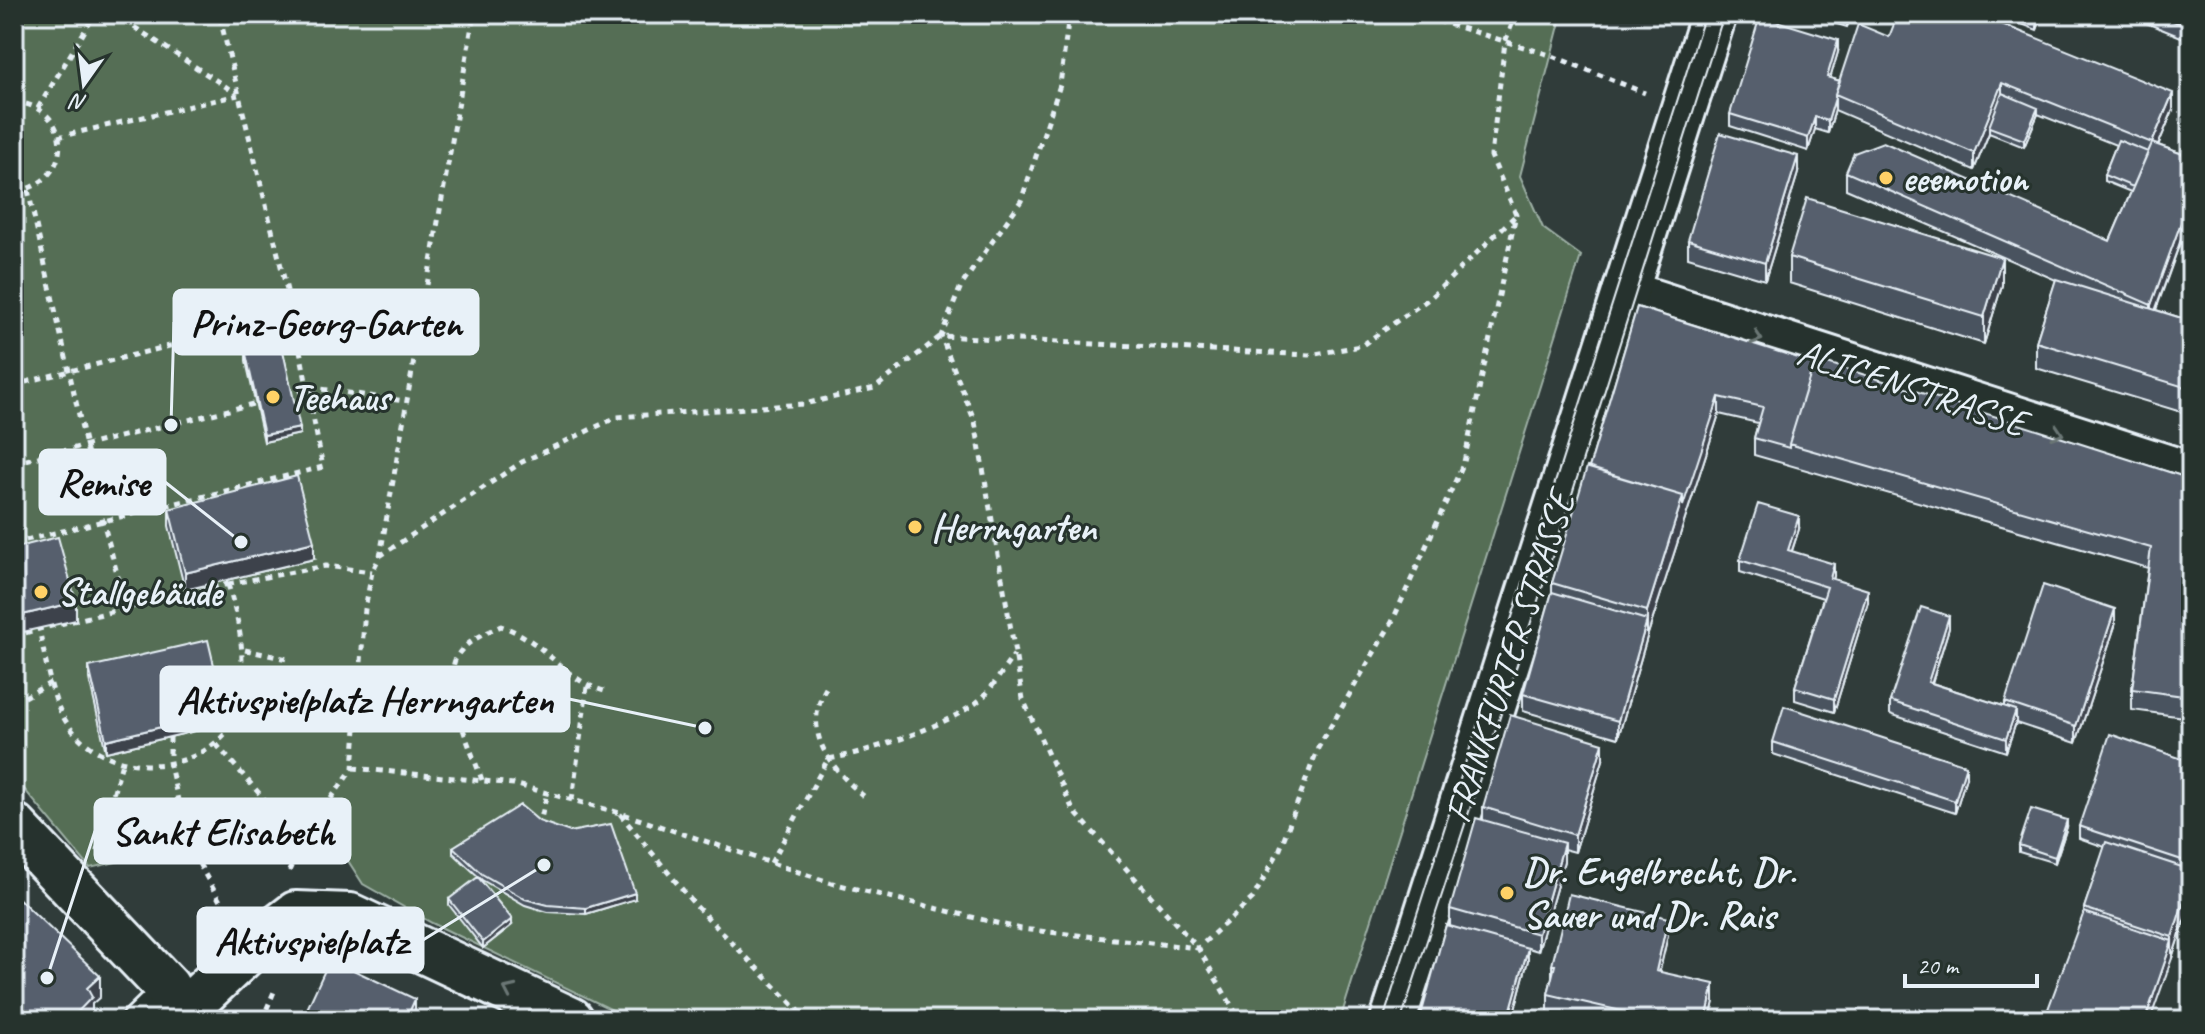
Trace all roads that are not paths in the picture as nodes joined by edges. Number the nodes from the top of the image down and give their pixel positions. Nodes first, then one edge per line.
1 (1714, 14) edge
2 (1629, 295) junction
3 (2191, 475) edge
4 (14, 826) edge
5 (179, 1006) edge
6 (133, 1020) edge
7 (571, 1020) edge
8 (1393, 1020) edge

1 - 2 street, FRANKFURTER STRASSE
2 -> 3 street, ALICENSTRASSE
2 - 8 street, FRANKFURTER STRASSE
4 - 5 street
5 - 6 lane
7 -> 5 street

